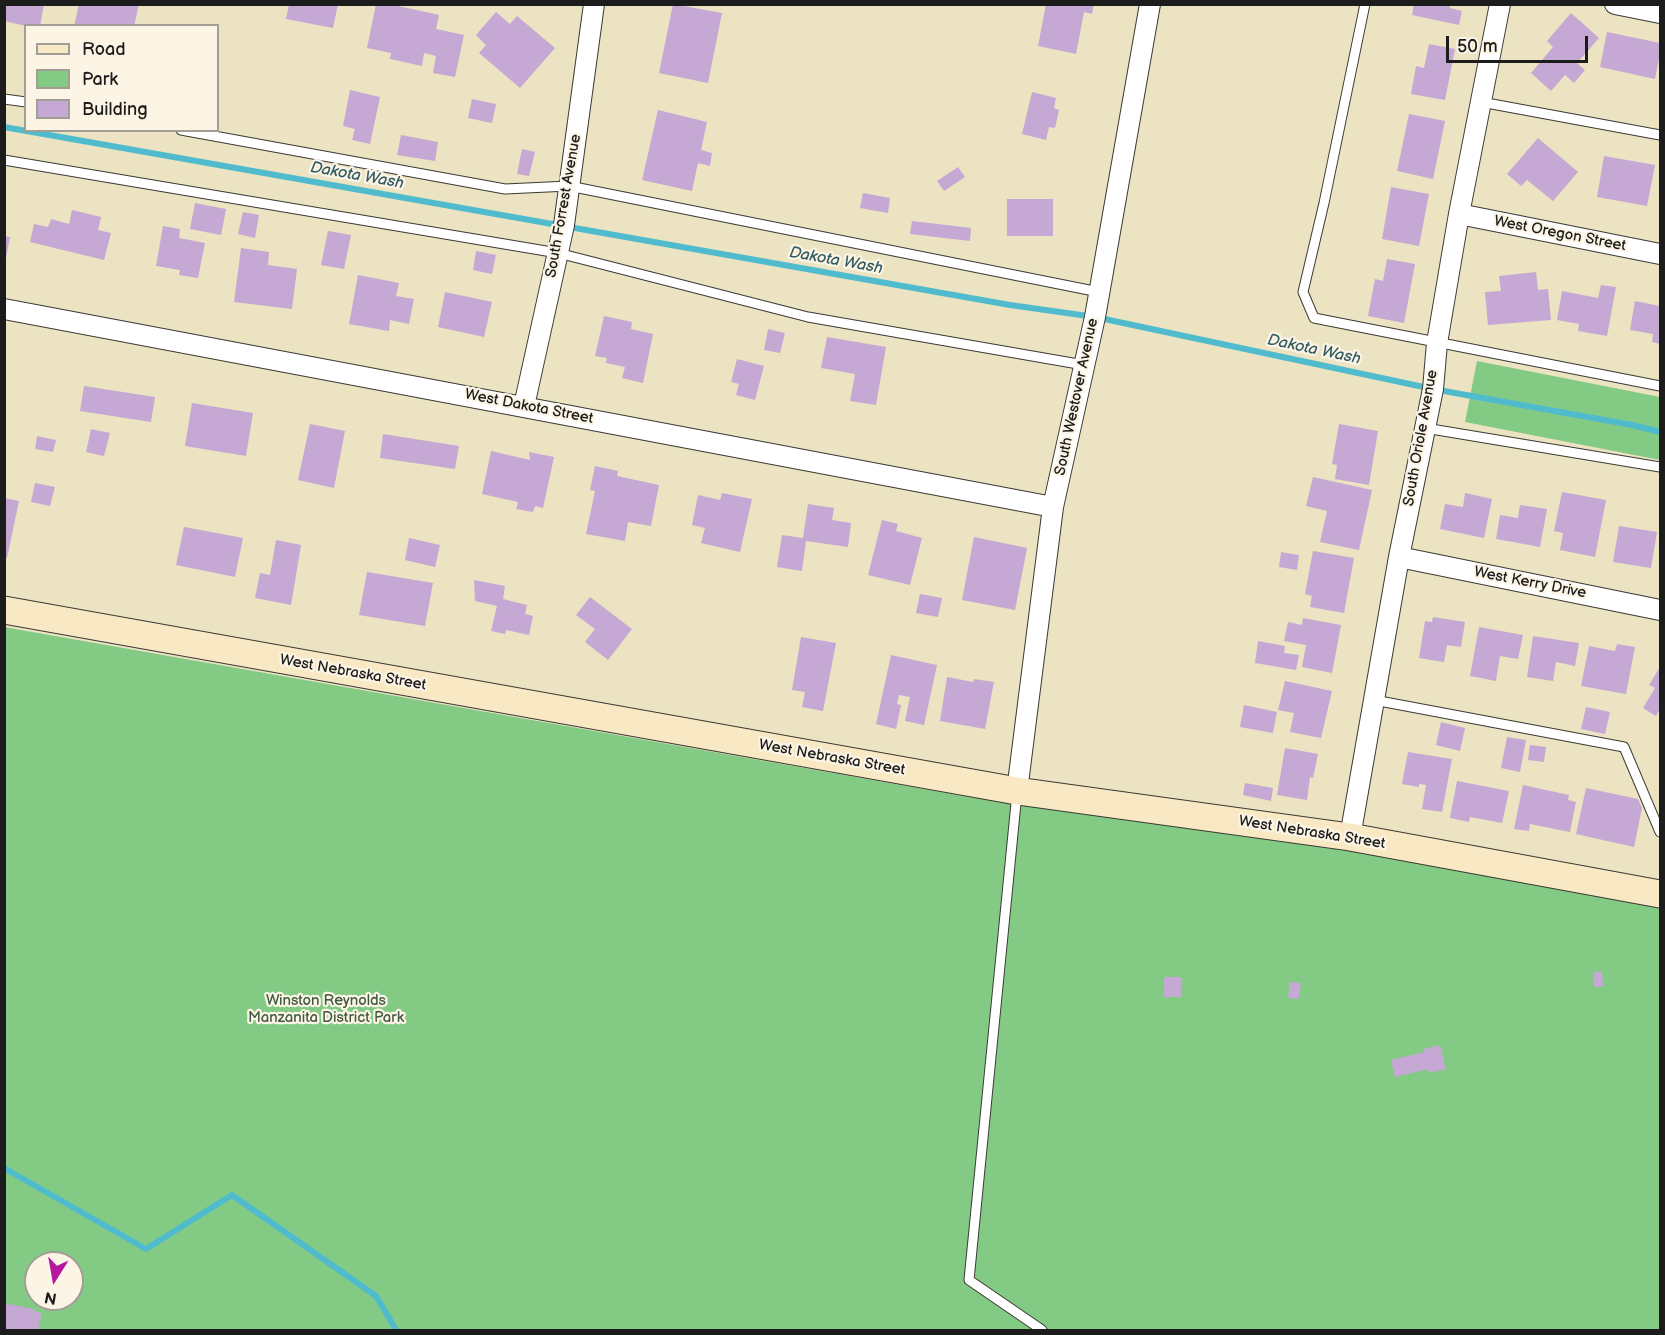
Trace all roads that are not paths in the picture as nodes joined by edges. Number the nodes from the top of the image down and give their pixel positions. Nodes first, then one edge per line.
1 (594, 4) edge
2 (1150, 4) edge
3 (1365, 4) edge
4 (1500, 4) edge
5 (1615, 4) edge
6 (1660, 13) edge
7 (4, 99) edge
8 (24, 102) edge
9 (1481, 102) junction
10 (192, 132) edge
11 (1660, 135) edge
12 (4, 160) edge
13 (569, 186) junction
14 (1459, 214) junction
15 (558, 253) junction
16 (1660, 254) edge
17 (1099, 292) junction
18 (4, 309) edge
19 (1437, 343) junction
20 (1084, 365) junction
21 (1660, 386) edge
22 (524, 406) junction
23 (1425, 428) junction
24 (1660, 467) edge
25 (1053, 507) junction
26 (1400, 557) junction
27 (1660, 609) edge
28 (4, 610) edge
29 (1374, 700) junction
30 (1017, 791) junction
31 (1660, 832) edge
32 (1350, 837) junction
33 (1660, 894) edge
34 (1042, 1330) edge

1 - 13 street, South Forrest Avenue
2 - 17 street, South Westover Avenue
3 - 19 lane
4 - 9 street, South Oriole Avenue
5 - 6 street
7 - 8 lane
9 - 11 lane
9 - 14 street, South Oriole Avenue
10 - 13 lane
12 - 15 lane
13 - 15 street, South Forrest Avenue
13 - 17 lane
14 - 16 street, West Oregon Street
14 - 19 street, South Oriole Avenue
15 - 20 lane
15 - 22 street, South Forrest Avenue
17 - 20 street, South Westover Avenue
18 - 22 street, West Dakota Street
19 - 21 lane
19 - 23 street, South Oriole Avenue
20 - 25 street, South Westover Avenue
22 - 25 street, West Dakota Street
23 - 24 lane
23 - 26 street, South Oriole Avenue
25 - 30 street, South Westover Avenue
26 - 27 street, West Kerry Drive
26 - 29 street, South Oriole Avenue
28 - 30 street, West Nebraska Street
29 - 31 lane
29 - 32 street, South Oriole Avenue
30 - 32 street, West Nebraska Street
30 - 34 lane
32 - 33 street, West Nebraska Street

